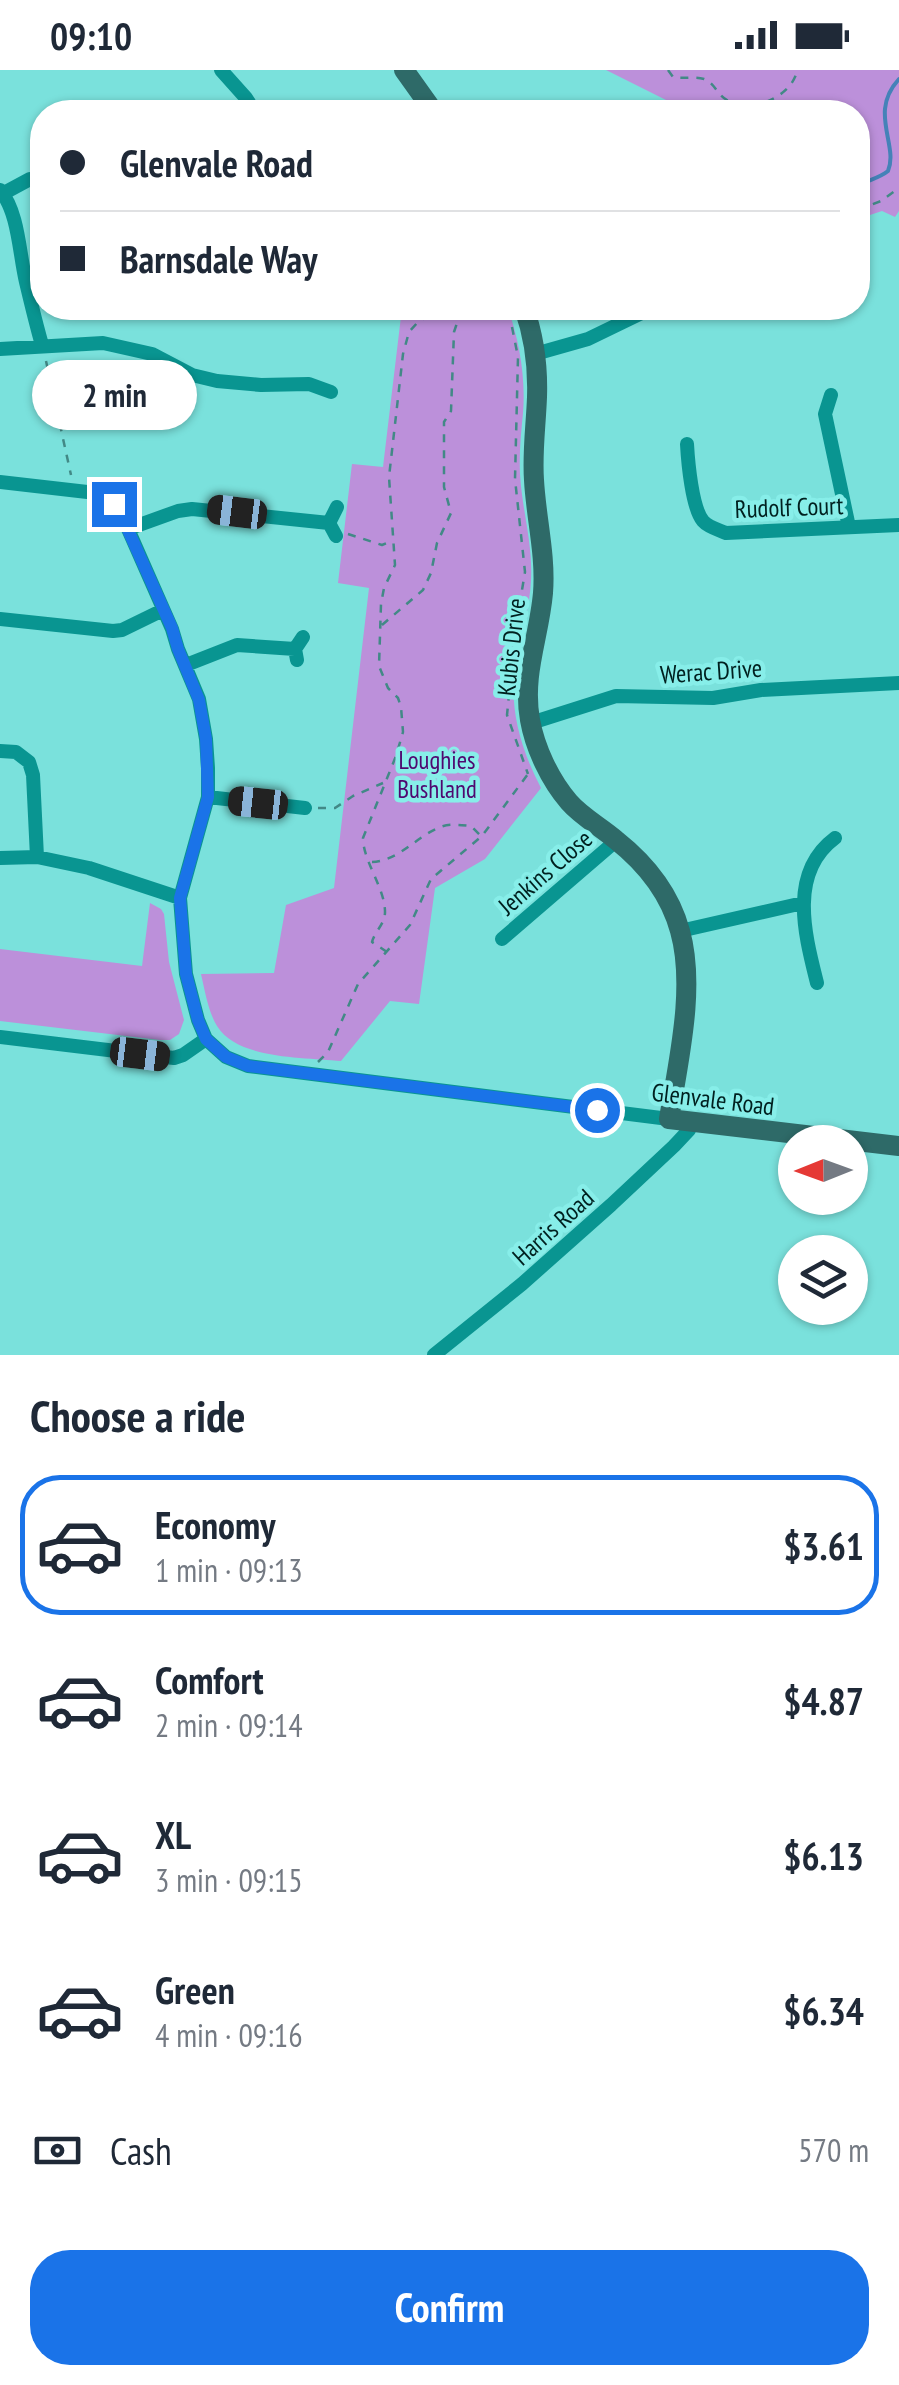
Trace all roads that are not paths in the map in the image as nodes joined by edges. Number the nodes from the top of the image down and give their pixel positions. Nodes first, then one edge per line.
1 (221, 70) edge
2 (404, 70) edge
3 (247, 100) edge
4 (425, 100) edge
5 (30, 179) edge
6 (2, 191) edge
7 (30, 299) edge
8 (35, 320) edge
9 (520, 320) edge
10 (627, 320) edge
11 (42, 345) junction
12 (0, 349) edge
13 (535, 354) junction
14 (330, 392) dead end
15 (831, 396) dead end
16 (687, 444) dead end
17 (0, 482) edge
18 (336, 507) dead end
19 (899, 524) edge
20 (848, 528) junction
21 (128, 530) junction
22 (164, 610) junction
23 (0, 619) edge
24 (298, 649) dead end
25 (186, 666) junction
26 (899, 683) edge
27 (531, 723) junction
28 (0, 751) edge
29 (208, 797) junction
30 (308, 809) road end
31 (835, 838) dead end
32 (617, 840) junction
33 (38, 857) junction
34 (0, 858) edge
35 (180, 898) junction
36 (803, 902) junction
37 (680, 931) junction
38 (502, 939) dead end
39 (817, 983) dead end
40 (0, 1037) edge
41 (206, 1039) junction
42 (680, 1120) junction
43 (899, 1146) edge
44 (434, 1355) edge

1 - 3 street
2 - 4 street
5 - 6 street
6 - 7 street
8 - 11 street
9 - 13 street, Kubis Drive
10 - 13 street
11 - 12 street
11 - 14 street
13 - 27 street, Kubis Drive
15 - 20 street
16 - 20 street, Rudolf Court
17 - 21 street
18 - 21 street
19 - 20 street, Rudolf Court
21 - 22 street
22 - 23 street
22 - 25 street
24 - 25 street
25 - 29 street
26 - 27 street, Werac Drive
27 - 32 street, Kubis Drive
28 - 33 street
29 - 30 street
29 - 35 street
31 - 36 street
32 - 37 street, Kubis Drive
32 - 38 street, Jenkins Close
33 - 34 street
33 - 35 street
35 - 41 street
36 - 37 street
36 - 39 street
37 - 42 street, Kubis Drive
40 - 41 street
41 - 42 street, Glenvale Road
42 - 43 street, Glenvale Road
42 - 44 street, Harris Road

